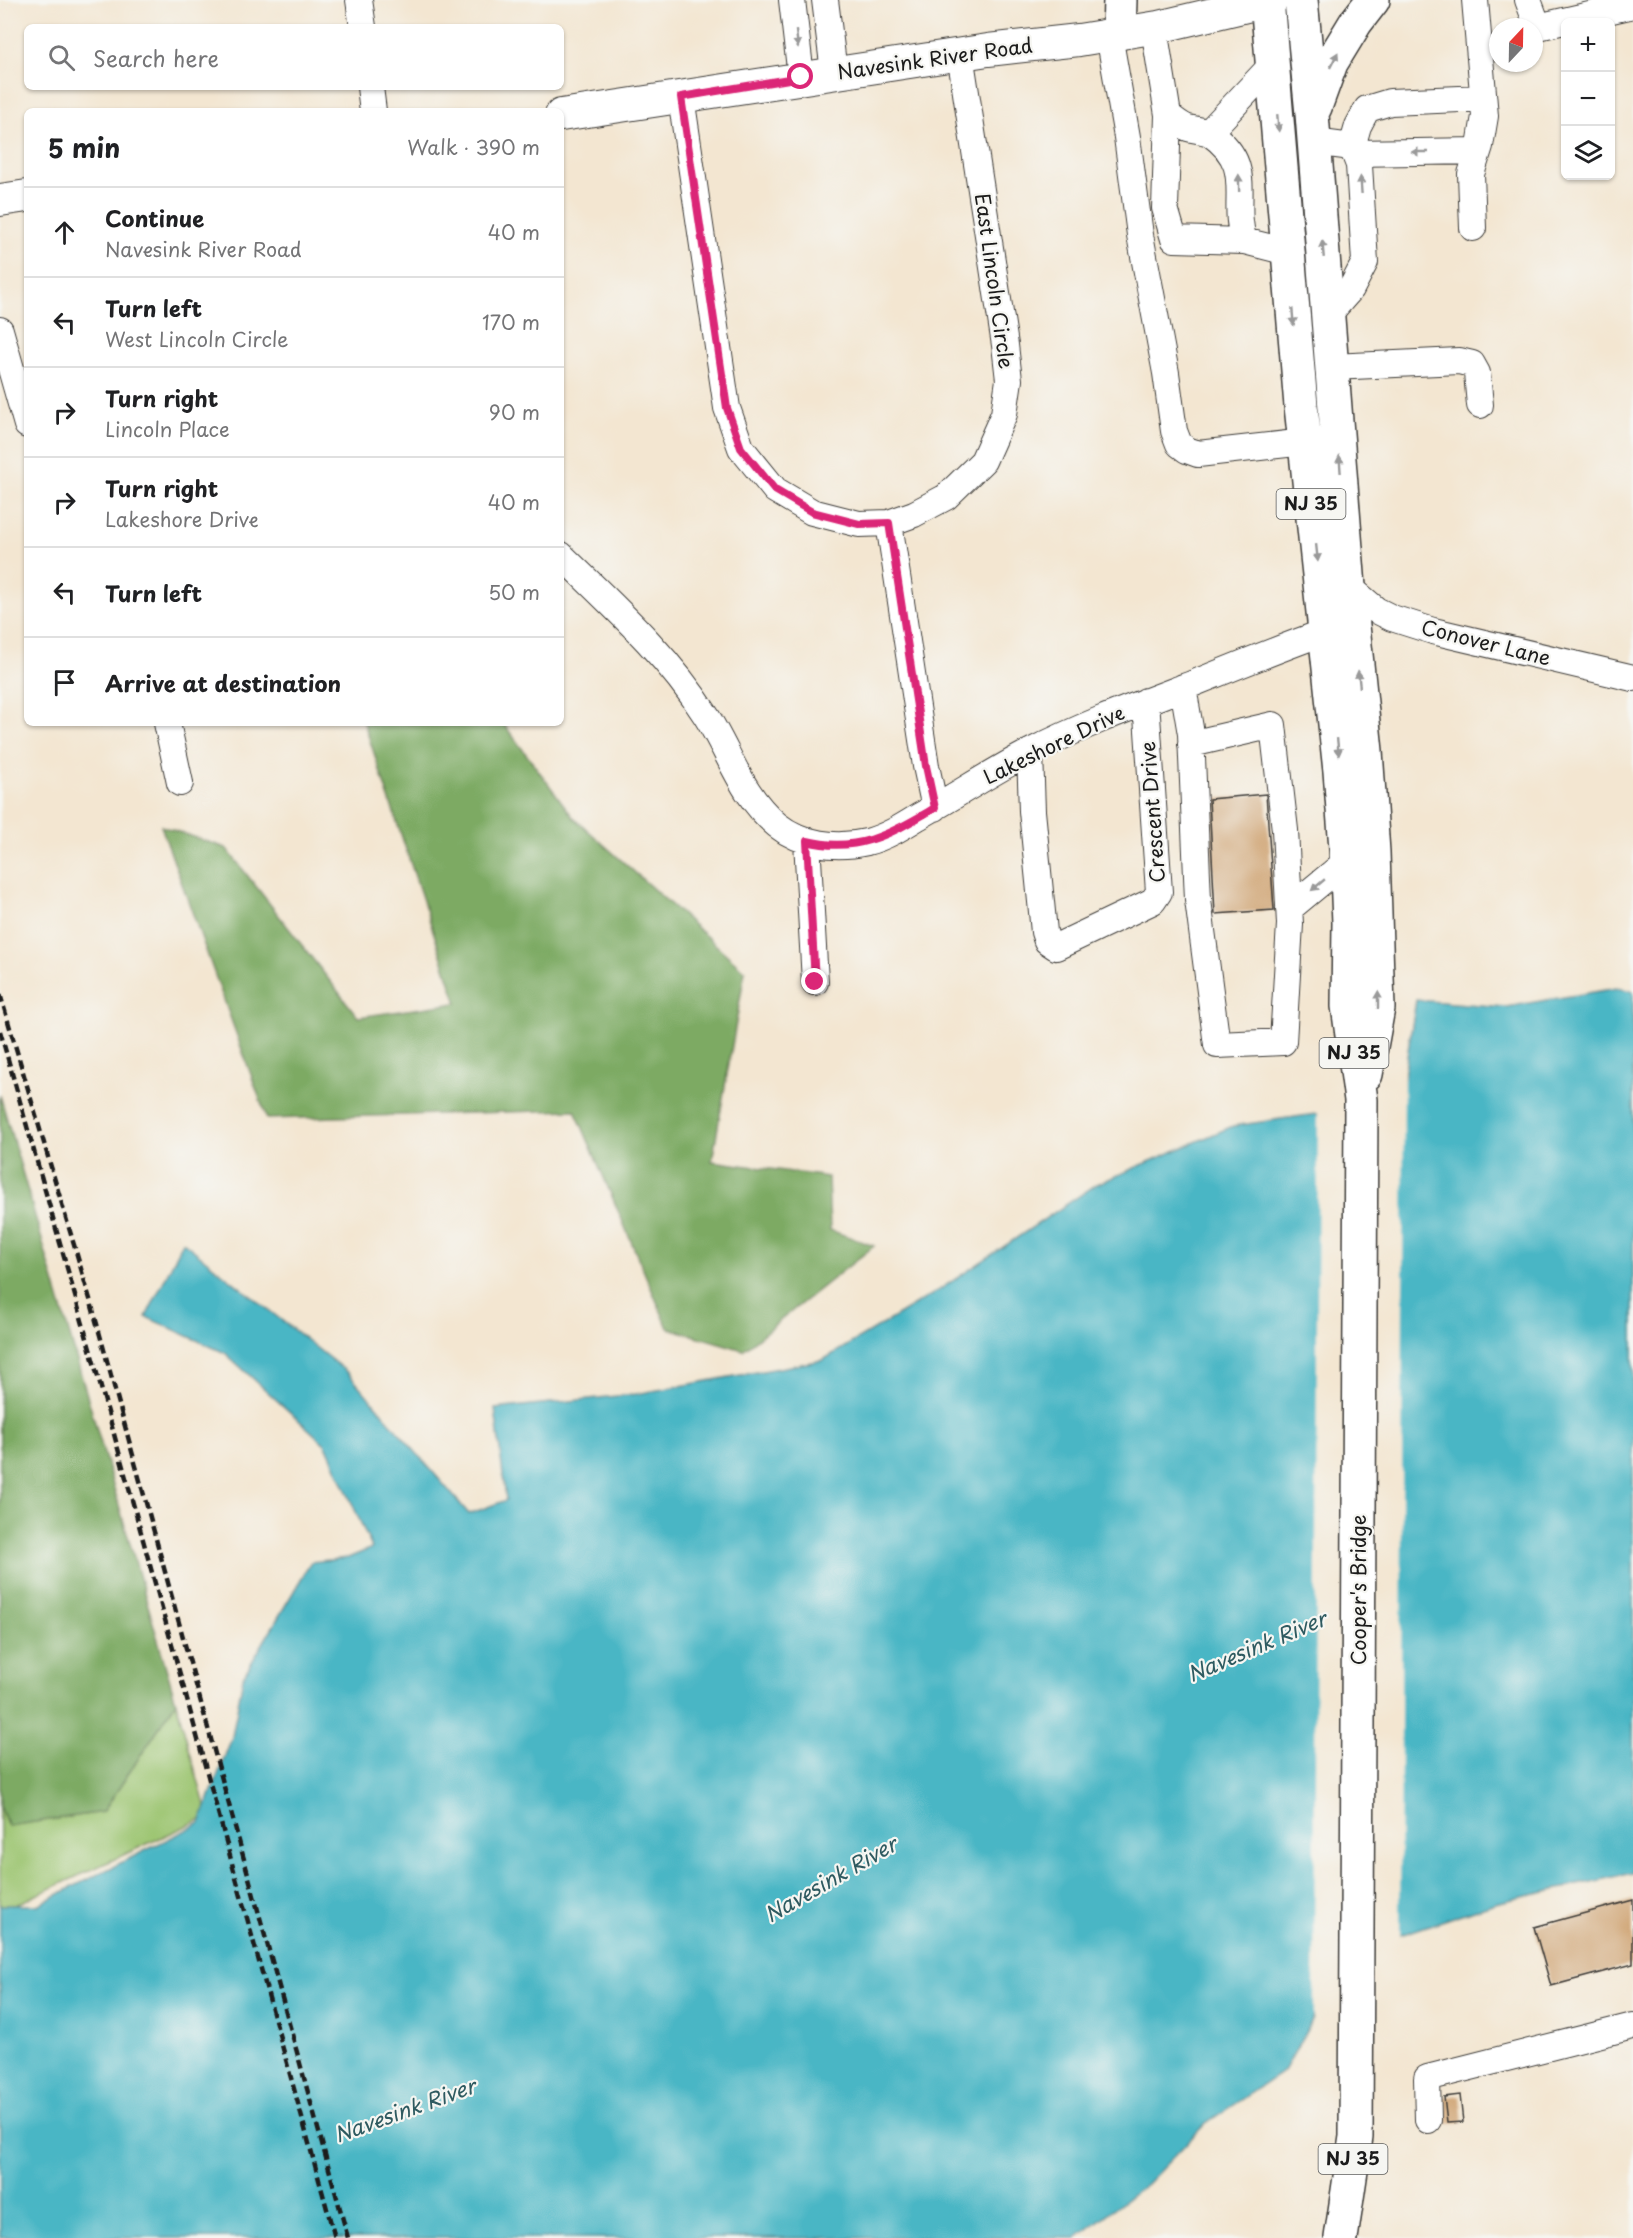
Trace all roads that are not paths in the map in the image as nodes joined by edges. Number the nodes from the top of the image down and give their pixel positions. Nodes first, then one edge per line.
1 (359, 0) edge
2 (792, 0) edge
3 (825, 0) edge
4 (1119, 0) edge
5 (1301, 0) edge
6 (1374, 0) edge
7 (1475, 0) edge
8 (1528, 0) edge
9 (1269, 1) edge
10 (1633, 5) edge
11 (363, 24) edge
12 (1154, 28) junction
13 (1114, 34) junction
14 (960, 54) junction
15 (1273, 64) junction
16 (834, 72) junction
17 (801, 77) junction
18 (370, 90) edge
19 (681, 97) junction
20 (1483, 98) junction
21 (373, 108) edge
22 (564, 115) edge
23 (1168, 115) junction
24 (1313, 128) junction
25 (1209, 132) junction
26 (1353, 150) junction
27 (1478, 151) junction
28 (24, 196) edge
29 (0, 200) edge
30 (1473, 228) dead end
31 (1244, 241) junction
32 (1288, 252) junction
33 (1328, 315) junction
34 (0, 330) edge
35 (1332, 367) junction
36 (1480, 405) dead end
37 (24, 414) edge
38 (1305, 442) junction
39 (889, 523) junction
40 (564, 558) edge
41 (1349, 587) junction
42 (1325, 632) junction
43 (1633, 678) edge
44 (1183, 687) junction
45 (1146, 701) junction
46 (168, 726) edge
47 (1191, 744) junction
48 (1030, 752) junction
49 (180, 783) dead end
50 (935, 808) junction
51 (807, 841) junction
52 (1347, 861) junction
53 (1289, 909) junction
54 (815, 982) dead end
55 (1361, 1100) junction
56 (1633, 2026) edge
57 (1428, 2120) dead end
58 (1341, 2238) edge

1 - 11 street
2 -> 17 street
3 - 16 street
4 - 13 highway
5 - 24 highway, NJ 35
24 -> 6 highway
7 - 20 street
8 - 10 street
9 - 12 main road, Navesink River Road
9 - 15 highway, NJ 35
12 - 13 main road, Navesink River Road
12 - 23 street
13 - 14 main road, Navesink River Road
13 - 38 street
14 - 16 main road, Navesink River Road
14 - 39 street, East Lincoln Circle
15 - 25 street
15 -> 32 highway, NJ 35
16 - 17 main road, Navesink River Road
17 - 19 main road, Navesink River Road
18 - 21 street
19 - 22 main road, Navesink River Road
19 - 39 street, East Lincoln Circle
20 - 26 street
20 - 27 street
23 - 25 street
23 - 31 street
24 - 26 street
33 -> 24 highway, NJ 35
31 -> 25 street
27 -> 26 street
33 -> 26 street
27 - 30 street
28 - 29 main road
31 - 32 street
32 -> 38 highway, NJ 35
33 - 35 highway, NJ 35
34 - 37 street
35 - 36 street
41 -> 35 highway, NJ 35
38 -> 42 highway, NJ 35
39 - 50 street
40 - 51 street, Lakeshore Drive
41 - 43 street, Conover Lane
55 -> 41 highway, NJ 35
42 - 44 street, Lakeshore Drive
42 -> 52 highway, NJ 35
44 - 45 street, Lakeshore Drive
44 - 47 street
45 - 48 street, Lakeshore Drive
45 - 48 street, Crescent Drive
46 - 49 street
47 - 53 street
47 - 53 street
48 - 50 street, Lakeshore Drive
50 - 51 street, Lakeshore Drive
51 - 54 street
52 -> 53 street
52 - 55 highway, NJ 35
55 - 58 highway, Cooper's Bridge / NJ 35
56 - 57 street

